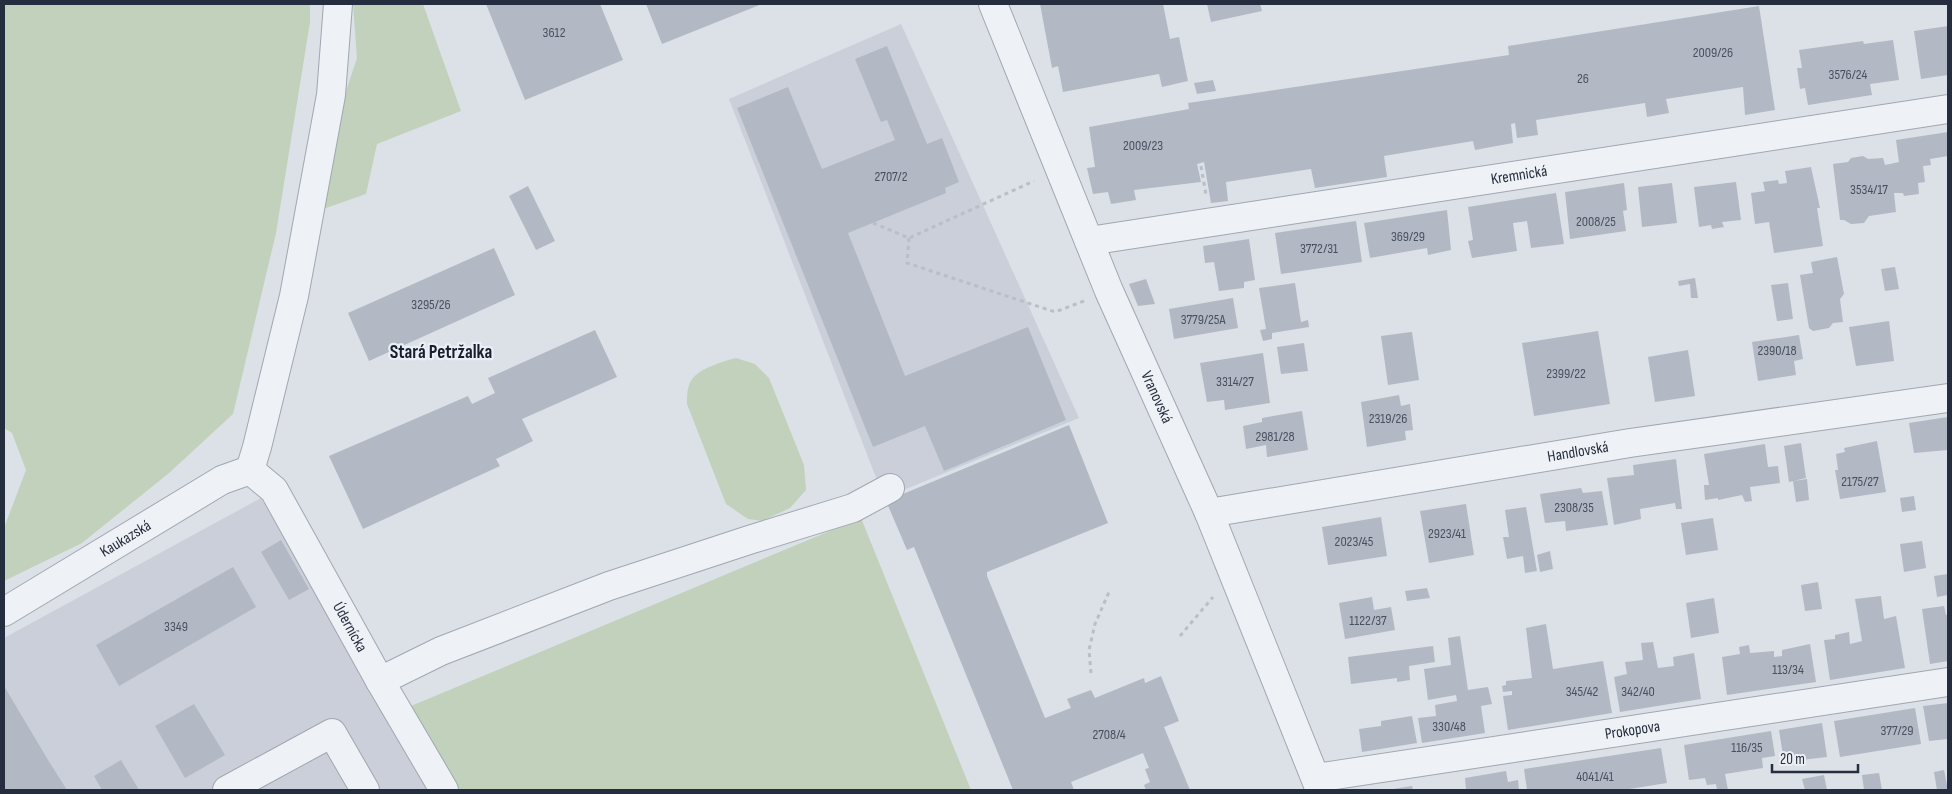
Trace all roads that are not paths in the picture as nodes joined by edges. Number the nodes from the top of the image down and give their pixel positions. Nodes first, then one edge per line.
1 (338, 4) edge
2 (993, 4) edge
3 (1948, 109) edge
4 (1088, 241) junction
5 (1948, 398) edge
6 (250, 470) junction
7 (890, 488) dead end
8 (1209, 513) junction
9 (4, 612) edge
10 (380, 680) junction
11 (1948, 682) edge
12 (1318, 784) edge
13 (226, 790) edge
14 (365, 790) edge
15 (444, 790) edge

1 - 6 street
2 - 4 street, Vranovská
3 - 4 street, Kremnická
4 - 8 street, Vranovská
5 - 8 street, Handlovská
6 - 9 street, Kaukazská
6 - 10 street, Údernícka
7 - 10 street
8 - 12 street, Vranovská
10 - 15 street, Údernícka
11 - 12 street, Prokopova
13 - 14 street

